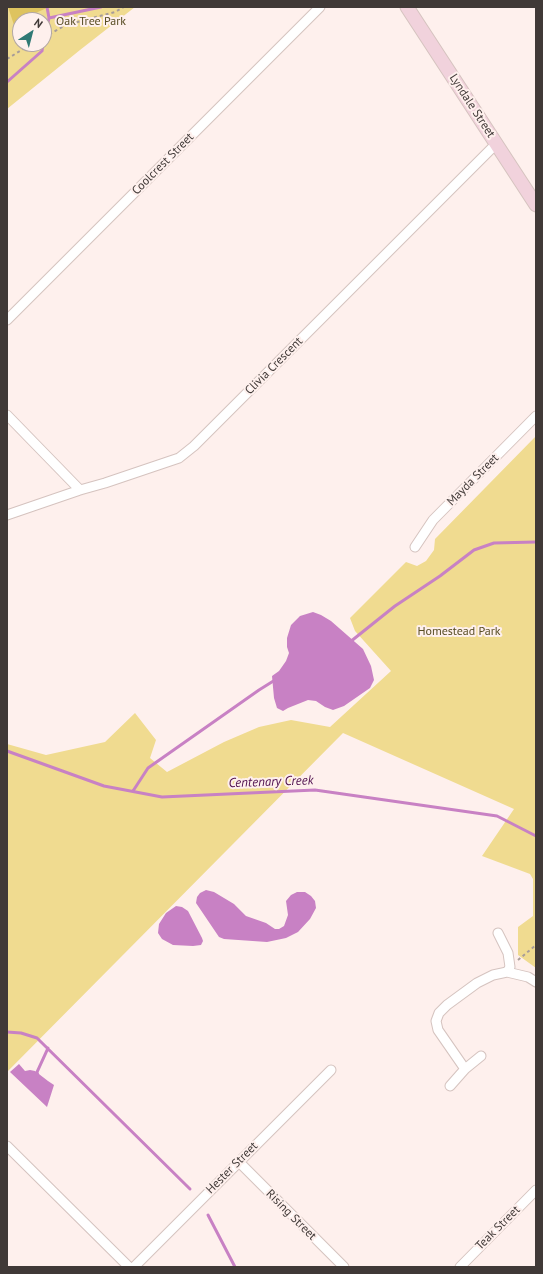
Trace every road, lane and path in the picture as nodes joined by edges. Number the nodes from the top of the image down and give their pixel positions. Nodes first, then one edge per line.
1 (124, 7) edge
2 (320, 7) edge
3 (407, 7) edge
4 (52, 33) edge
5 (18, 52) edge
6 (7, 59) edge
7 (496, 144) junction
8 (536, 205) edge
9 (7, 320) edge
10 (7, 415) edge
11 (536, 416) edge
12 (80, 490) junction
13 (7, 515) edge
14 (415, 547) dead end
15 (498, 933) dead end
16 (536, 946) edge
17 (509, 970) junction
18 (536, 982) edge
19 (480, 1056) dead end
20 (465, 1069) junction
21 (331, 1070) dead end
22 (450, 1086) dead end
23 (7, 1146) edge
24 (239, 1162) junction
25 (536, 1190) edge
26 (129, 1267) edge
27 (134, 1267) edge
28 (344, 1267) edge
29 (460, 1267) edge

1 - 4 path
2 - 9 street, Coolcrest Street
3 - 7 street, Lyndale Street
5 - 6 path
7 - 8 street, Lyndale Street
7 - 12 street, Clivia Crescent
10 - 12 street
11 - 14 street, Mayda Street
12 - 13 street, Clivia Crescent
15 - 17 street
16 - 17 path
17 - 18 street
17 - 20 street
19 - 20 street
20 - 22 street
21 - 24 street, Hester Street
23 - 26 street
24 - 27 street, Hester Street
24 - 28 street, Rising Street
25 - 29 street, Teak Street

